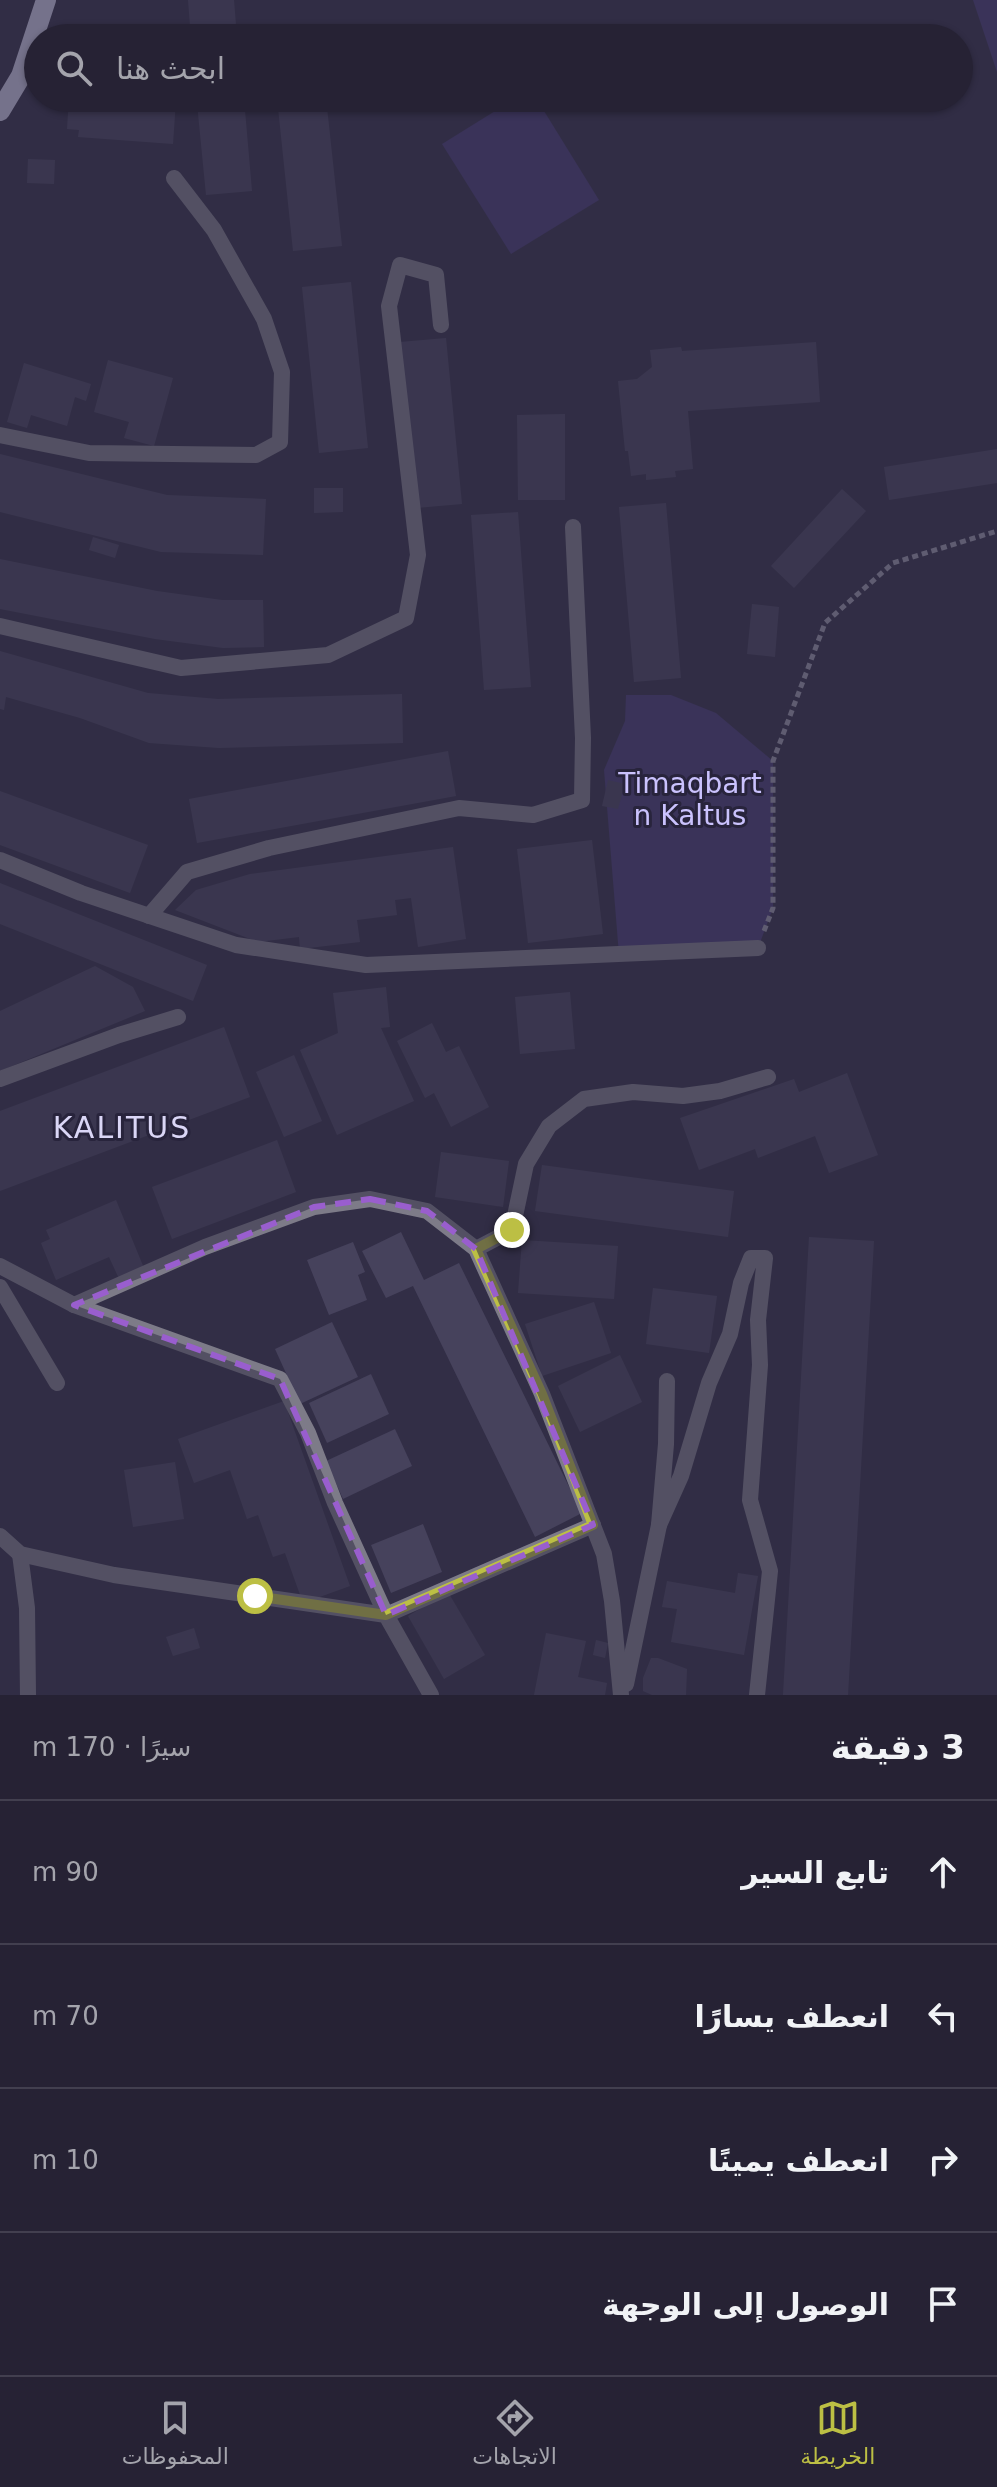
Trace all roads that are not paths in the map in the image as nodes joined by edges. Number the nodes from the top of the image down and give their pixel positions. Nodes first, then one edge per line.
1 (46, 0) edge
2 (38, 24) edge
3 (24, 67) edge
4 (0, 111) edge
5 (174, 178) dead end
6 (441, 325) dead end
7 (0, 435) edge
8 (573, 527) dead end
9 (0, 626) edge
10 (0, 860) edge
11 (149, 916) junction
12 (758, 948) road end
13 (178, 1017) dead end
14 (768, 1077) dead end
15 (0, 1079) edge
16 (476, 1249) junction
17 (0, 1266) edge
18 (0, 1287) edge
19 (74, 1305) junction
20 (667, 1381) dead end
21 (57, 1383) dead end
22 (593, 1525) junction
23 (659, 1525) junction
24 (0, 1536) edge
25 (20, 1554) junction
26 (386, 1615) junction
27 (28, 1695) edge
28 (431, 1695) edge
29 (622, 1695) edge
30 (757, 1695) edge

1 - 2 main road
3 - 4 main road
5 - 7 street
6 - 9 street
8 - 11 street
10 - 11 street
11 - 12 street
13 - 15 street
14 - 16 street
16 - 19 street
16 - 22 street
17 - 19 street
18 - 21 street
19 - 26 street
20 - 23 street
22 - 26 street
22 - 29 street
23 - 29 street
23 - 30 street
24 - 25 street
25 - 26 street
25 - 27 street
26 - 28 street

